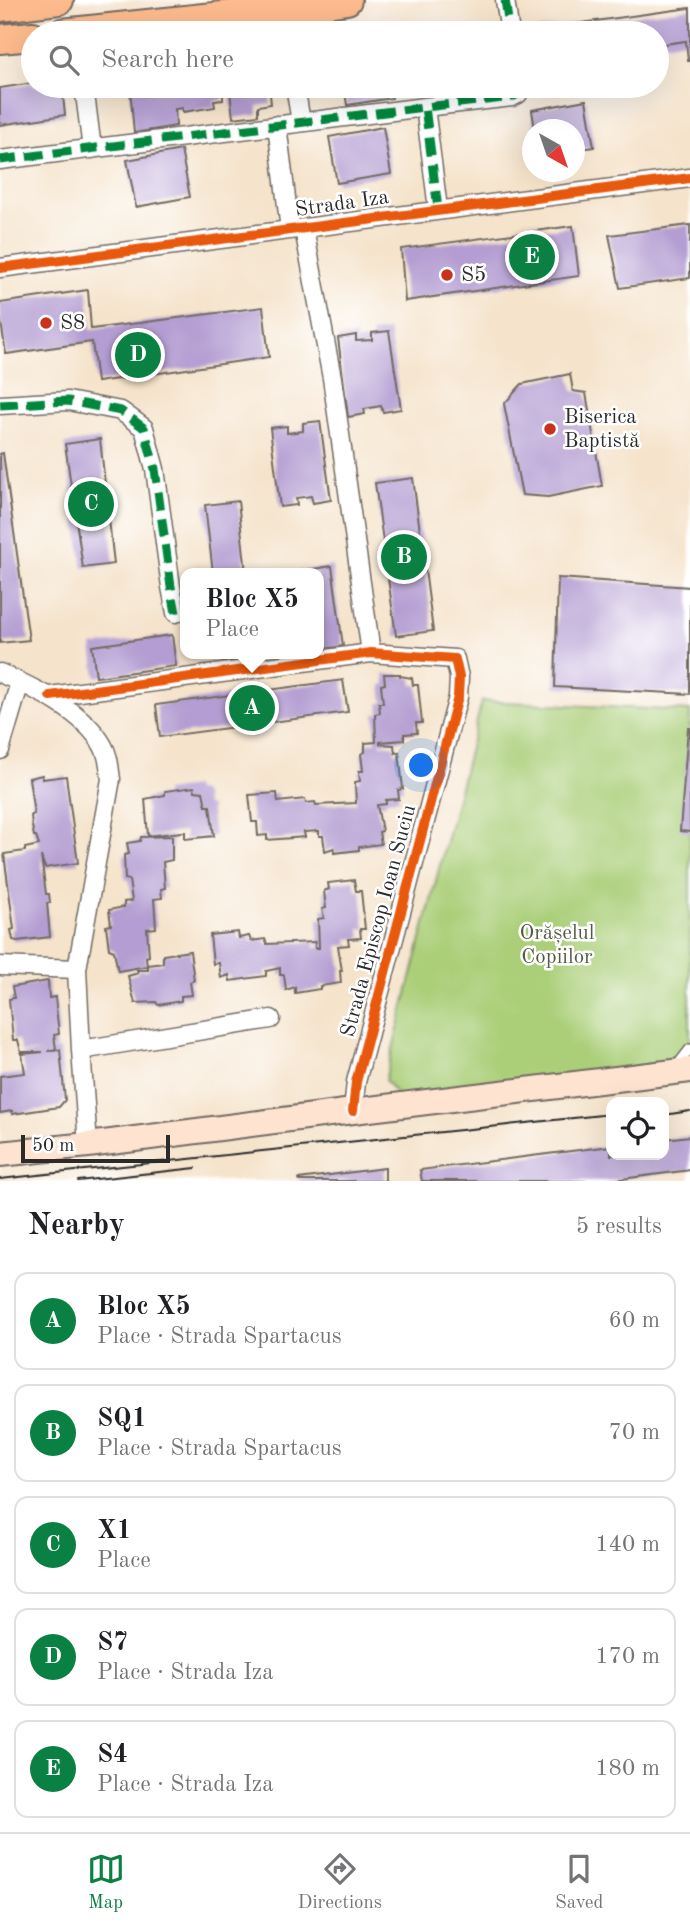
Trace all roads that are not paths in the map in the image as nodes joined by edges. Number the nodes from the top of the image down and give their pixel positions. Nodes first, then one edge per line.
1 (59, 0) edge
2 (347, 0) edge
3 (505, 0) edge
4 (0, 7) edge
5 (287, 21) edge
6 (508, 21) edge
7 (21, 37) edge
8 (0, 39) edge
9 (86, 98) edge
10 (297, 98) edge
11 (503, 98) edge
12 (425, 107) junction
13 (301, 122) junction
14 (277, 125) junction
15 (92, 149) junction
16 (0, 160) edge
17 (690, 178) edge
18 (438, 209) junction
19 (297, 230) junction
20 (0, 268) edge
21 (0, 405) edge
22 (176, 613) dead end
23 (371, 653) junction
24 (0, 673) edge
25 (20, 682) junction
26 (50, 696) junction
27 (0, 750) edge
28 (0, 966) edge
29 (77, 969) junction
30 (271, 1019) dead end
31 (690, 1049) edge
32 (81, 1050) junction
33 (680, 1072) edge
34 (352, 1111) junction
35 (88, 1145) junction
36 (0, 1154) edge

1 - 4 main road
2 - 5 main road
3 - 6 street
7 - 8 main road
9 - 15 street
10 - 13 street
11 - 12 street
12 - 13 street
12 - 18 street
13 - 14 street
14 - 15 street
14 - 19 street
15 - 16 street
17 - 18 street, Strada Iza
18 - 19 street, Strada Iza
19 - 20 street, Strada Iza
19 - 23 street
21 - 22 street
23 - 26 street
23 - 34 street, Strada Episcop Ioan Suciu
24 - 25 street
25 - 26 street
25 - 27 street
26 - 29 street
28 - 29 street
29 - 32 street
30 - 32 street
31 - 33 lane
32 - 35 street
33 - 34 main road
34 - 35 main road
35 - 36 main road

